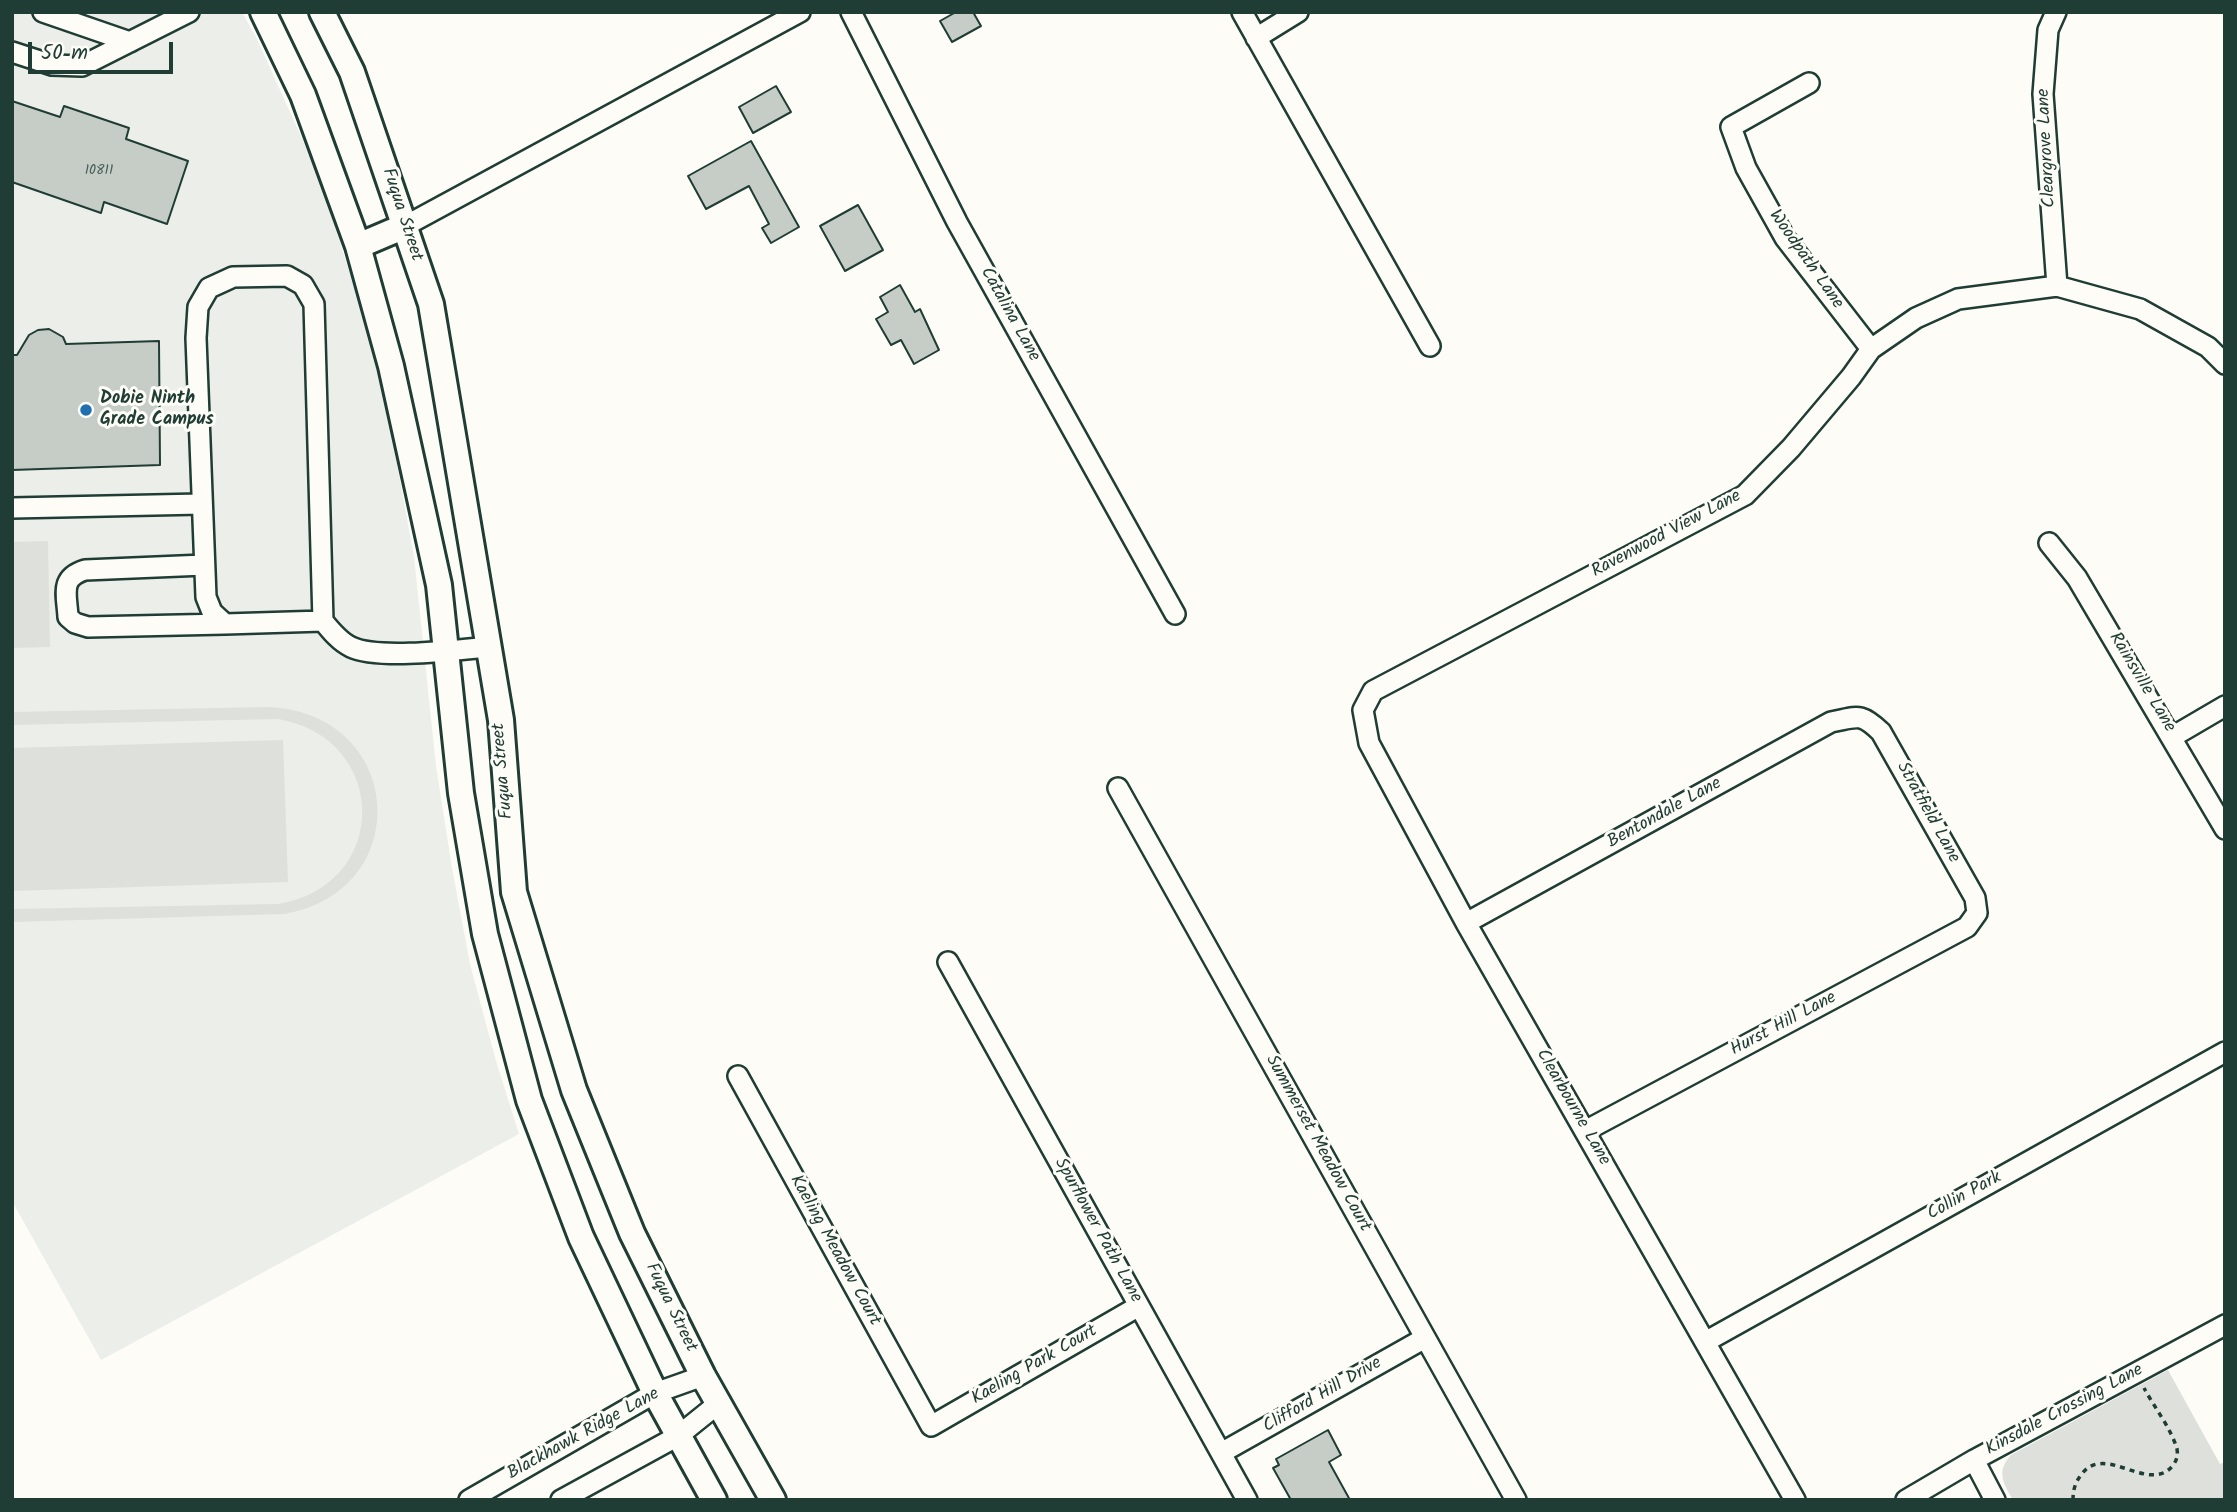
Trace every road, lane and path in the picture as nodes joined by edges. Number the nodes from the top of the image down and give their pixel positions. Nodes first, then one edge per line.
1 (43, 12) edge
2 (189, 12) edge
3 (263, 12) edge
4 (322, 12) edge
5 (800, 12) edge
6 (851, 12) edge
7 (1242, 12) edge
8 (1298, 12) edge
9 (2056, 12) edge
10 (1256, 38) junction
11 (130, 42) junction
12 (12, 52) edge
13 (1809, 83) dead end
14 (405, 226) junction
15 (358, 246) junction
16 (2057, 286) junction
17 (1430, 346) dead end
18 (1871, 349) junction
19 (2225, 364) edge
20 (201, 504) junction
21 (12, 508) edge
22 (2049, 543) dead end
23 (204, 565) junction
24 (1175, 614) dead end
25 (323, 621) junction
26 (225, 624) junction
27 (488, 647) junction
28 (446, 650) junction
29 (2225, 706) edge
30 (1363, 710) joint
31 (1867, 719) joint
32 (2172, 737) junction
33 (1118, 788) dead end
34 (2225, 829) edge
35 (1977, 913) joint
36 (1466, 923) junction
37 (948, 962) dead end
38 (2225, 1052) edge
39 (738, 1076) dead end
40 (1585, 1132) junction
41 (1139, 1306) junction
42 (2225, 1325) edge
43 (1425, 1338) junction
44 (1705, 1342) junction
45 (2136, 1374) junction
46 (703, 1376) junction
47 (655, 1393) junction
48 (719, 1403) junction
49 (931, 1426) joint
50 (678, 1436) junction
51 (1221, 1453) junction
52 (1975, 1460) junction
53 (469, 1500) edge
54 (561, 1500) edge
55 (714, 1500) edge
56 (773, 1500) edge
57 (1247, 1500) edge
58 (1516, 1500) edge
59 (1795, 1500) edge
60 (1906, 1500) edge
61 (1996, 1500) edge
62 (2073, 1500) edge

1 - 11 street
2 - 11 street
3 - 15 main road
4 - 14 main road, Fuqua Street
5 - 14 street
6 - 24 street, Catalina Lane
7 - 10 street
8 - 10 street
9 - 16 street, Cleargrove Lane
10 - 17 street
11 - 12 street
13 - 18 street, Woodpath Lane
14 - 15 main road
14 - 27 main road, Fuqua Street
15 - 28 main road
16 - 18 street, Ravenwood View Lane
16 - 19 street
18 - 30 street, Ravenwood View Lane
20 - 21 street
20 - 23 street
20 - 25 street
22 - 32 street, Rainsville Lane
23 - 26 street
23 - 26 street
25 - 26 street
25 - 28 street
27 - 28 street
27 - 46 main road, Fuqua Street
28 - 47 main road
29 - 32 street
30 - 36 street, Clearbourne Lane
31 - 35 street, Stratfield Lane
31 - 36 street, Bentondale Lane
32 - 34 street, Rainsville Lane
33 - 43 street, Summerset Meadow Court
35 - 40 street, Hurst Hill Lane
36 - 40 street, Clearbourne Lane
37 - 41 street, Spurflower Path Lane
38 - 44 street, Collin Park
39 - 49 street, Kaeling Meadow Court
40 - 44 street, Clearbourne Lane
41 - 49 street, Kaeling Park Court
41 - 51 street, Spurflower Path Lane
42 - 45 street, Kinsdale Crossing Lane
43 - 51 street, Clifford Hill Drive
43 - 58 street, Summerset Meadow Court
44 - 59 street, Clearbourne Lane
45 - 52 street, Kinsdale Crossing Lane
45 - 62 path
46 - 47 street, Blackhawk Ridge Lane
46 - 48 main road, Fuqua Street
47 - 50 main road
47 - 53 street, Blackhawk Ridge Lane
48 - 50 street
48 - 56 main road, Fuqua Street
50 - 54 street
50 - 55 main road
51 - 57 street, Spurflower Path Lane
52 - 60 street, Kinsdale Crossing Lane
52 - 61 street

